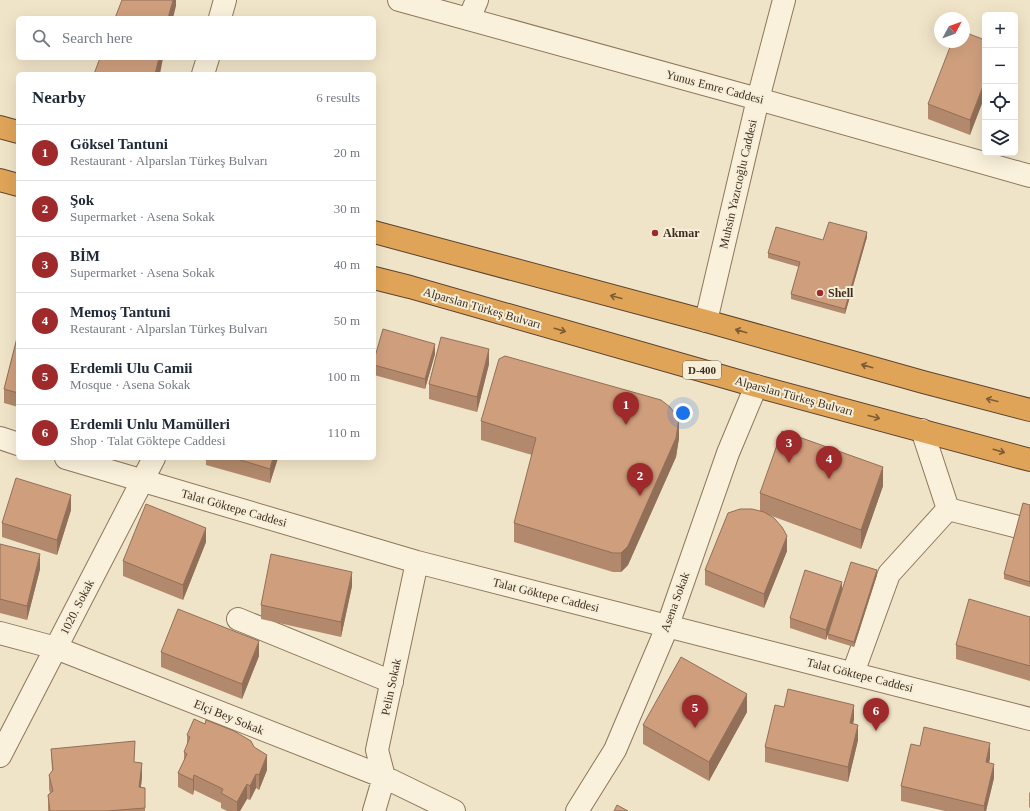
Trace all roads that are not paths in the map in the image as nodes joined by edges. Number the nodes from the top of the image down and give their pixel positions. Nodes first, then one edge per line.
1 (226, 0) edge
2 (399, 0) edge
3 (784, 0) edge
4 (473, 10) edge
5 (221, 16) edge
6 (208, 60) edge
7 (204, 72) edge
8 (758, 99) junction
9 (0, 127) edge
10 (16, 131) edge
11 (1030, 176) edge
12 (0, 180) edge
13 (16, 184) edge
14 (376, 233) edge
15 (376, 278) edge
16 (706, 321) junction
17 (756, 386) junction
18 (1030, 410) edge
19 (922, 430) junction
20 (0, 438) edge
21 (16, 443) edge
22 (73, 460) edge
23 (153, 460) edge
24 (1030, 460) edge
25 (142, 480) junction
26 (948, 509) junction
27 (1030, 530) edge
28 (417, 562) junction
29 (238, 619) dead end
30 (668, 625) junction
31 (0, 633) edge
32 (56, 648) junction
33 (853, 673) junction
34 (392, 682) junction
35 (1030, 719) edge
36 (0, 756) edge
37 (384, 778) junction
38 (374, 811) edge
39 (454, 811) edge
40 (578, 811) edge

1 - 5 street
2 - 4 street, Yunus Emre Caddesi
3 - 8 street, Muhsin Yazıcıoğlu Caddesi
4 - 8 street, Yunus Emre Caddesi
6 - 7 street
8 - 11 street, Yunus Emre Caddesi
8 - 16 street, Muhsin Yazıcıoğlu Caddesi
9 - 10 highway
12 - 13 highway
16 -> 14 highway
15 -> 17 highway, Alparslan Türkeş Bulvarı / D-400
18 -> 16 highway
17 -> 19 highway, Alparslan Türkeş Bulvarı / D-400
17 - 30 street, Asena Sokak
19 -> 24 highway, Alparslan Türkeş Bulvarı / D-400
19 - 26 street
20 - 21 street
22 - 25 street, Talat Göktepe Caddesi
23 - 25 street, 1020. Sokak
25 - 28 street, Talat Göktepe Caddesi
25 - 32 street, 1020. Sokak
26 - 27 street
26 - 33 street
28 - 30 street, Talat Göktepe Caddesi
28 - 34 street, Pelin Sokak
29 - 34 street
30 - 33 street, Talat Göktepe Caddesi
30 - 40 street, Asena Sokak
31 - 32 street, Elçi Bey Sokak
32 - 36 street, 1020. Sokak
32 - 37 street, Elçi Bey Sokak
33 - 35 street, Talat Göktepe Caddesi
34 - 37 street, Pelin Sokak
37 - 38 street
37 - 39 street, Elçi Bey Sokak

